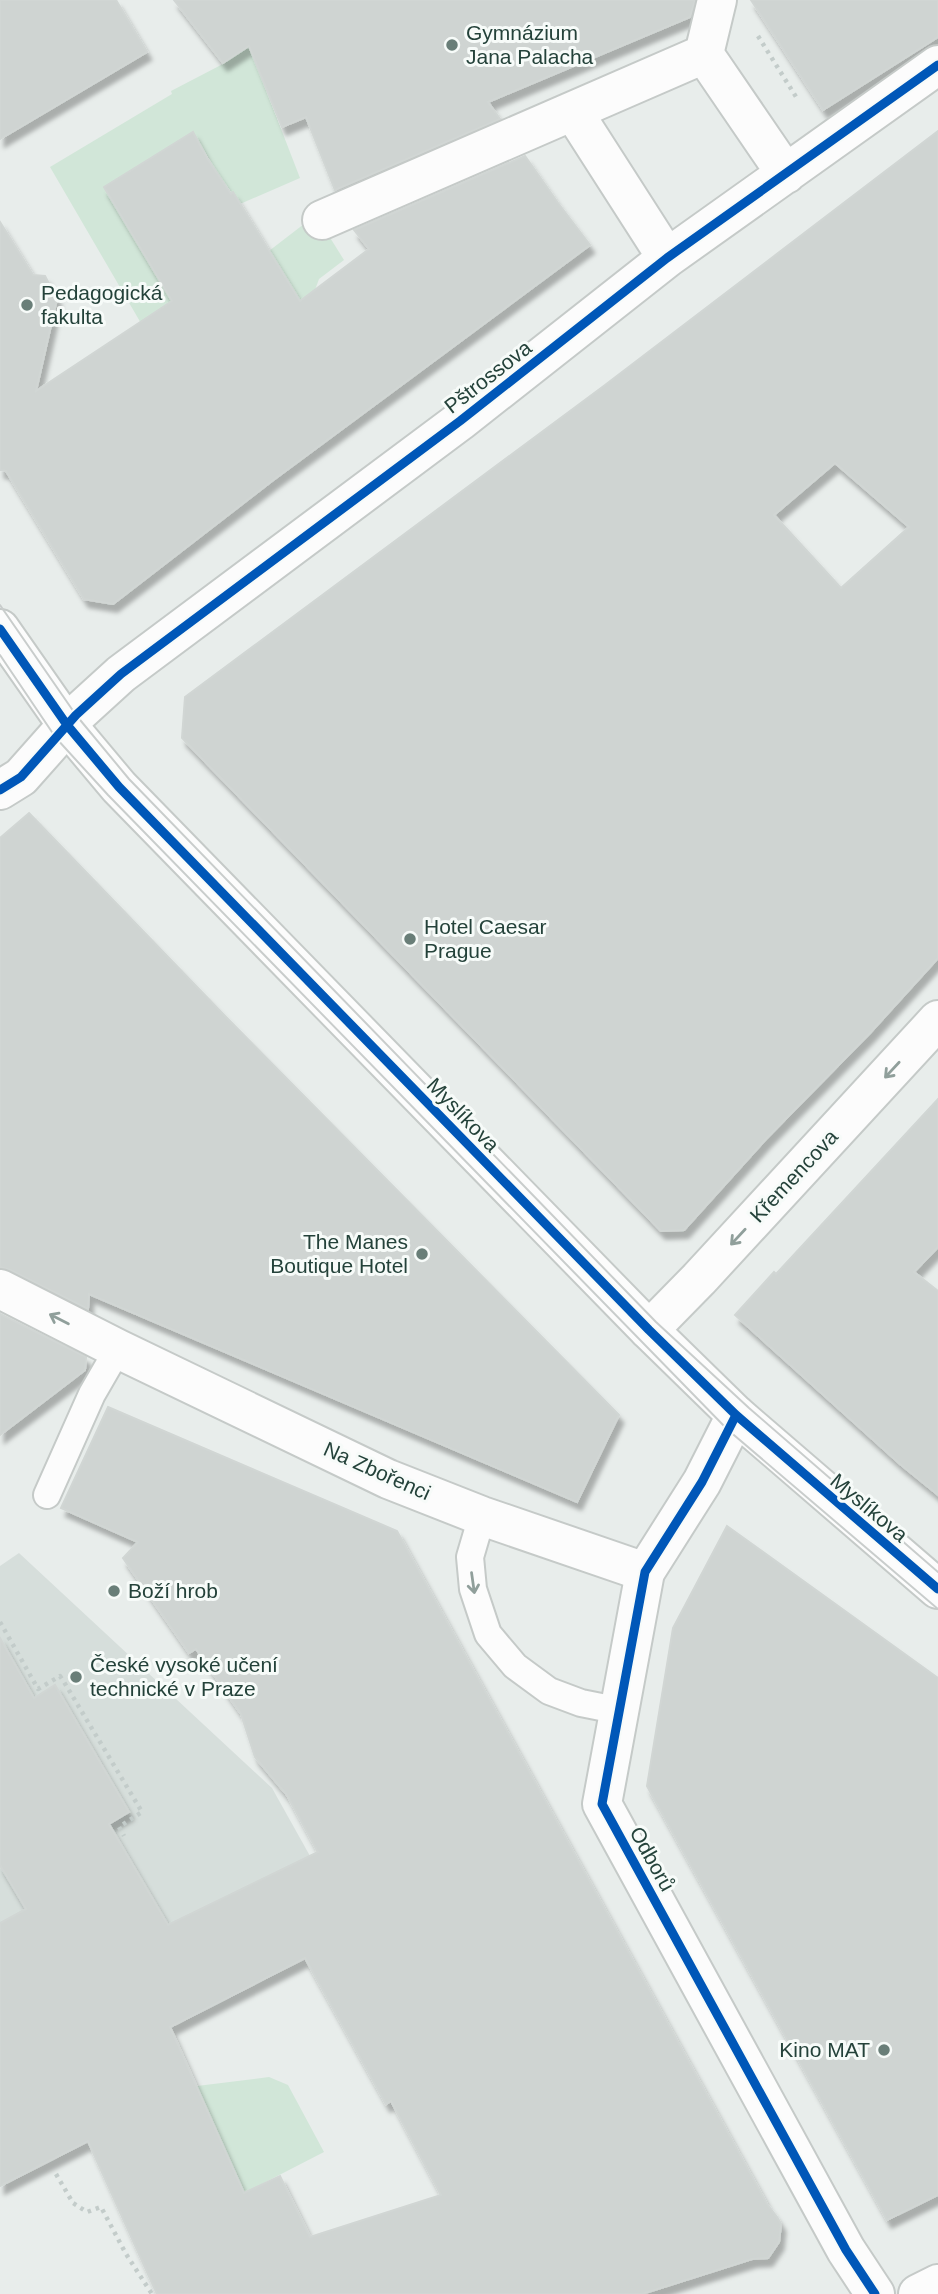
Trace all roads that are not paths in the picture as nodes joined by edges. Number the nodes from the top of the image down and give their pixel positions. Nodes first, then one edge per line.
1 (717, 0) edge
2 (704, 54) junction
3 (938, 65) edge
4 (574, 113) junction
5 (786, 174) junction
6 (322, 220) dead end
7 (667, 258) junction
8 (0, 629) edge
9 (67, 725) junction
10 (0, 790) edge
11 (938, 1020) edge
12 (0, 1289) edge
13 (649, 1330) junction
14 (118, 1349) junction
15 (736, 1415) junction
16 (47, 1495) dead end
17 (482, 1516) junction
18 (645, 1572) junction
19 (938, 1590) edge
20 (621, 1712) junction
21 (938, 2284) edge
22 (875, 2294) edge
23 (918, 2294) edge

1 - 2 street
2 - 4 street
2 - 5 street
3 - 5 street, Pštrossova
4 - 6 street
4 - 7 street
5 - 7 street, Pštrossova
7 - 9 street, Pštrossova
8 - 9 street, Myslíkova
9 - 10 street, Pštrossova
9 - 13 street, Myslíkova
11 -> 13 street, Křemencova
14 -> 12 street, Na Zbořenci
13 - 15 street, Myslíkova
14 - 16 lane
14 - 17 street, Na Zbořenci
15 - 18 street, Odborů
15 - 19 street, Myslíkova
17 - 18 street, Na Zbořenci
17 -> 20 lane
18 - 20 street, Odborů
20 - 22 street, Odborů
21 - 23 street

